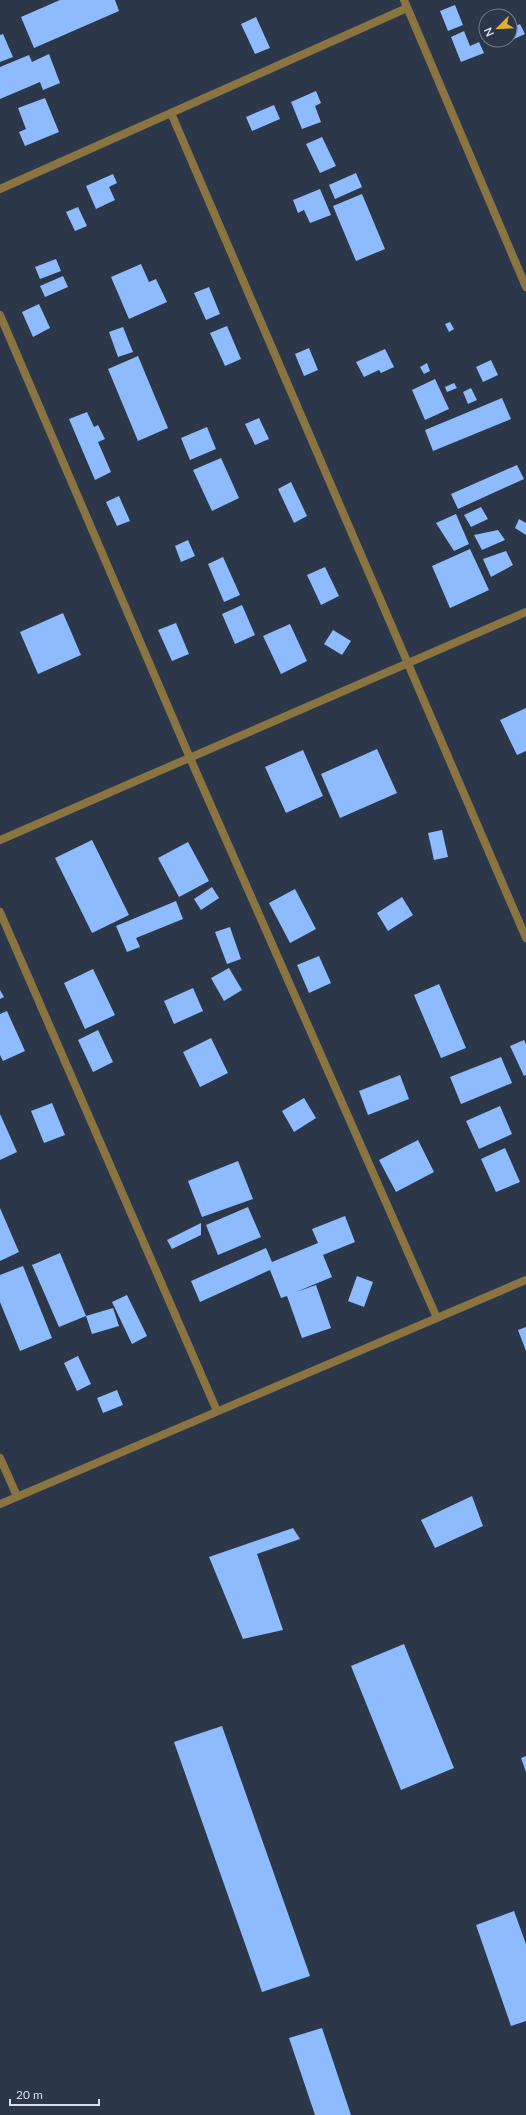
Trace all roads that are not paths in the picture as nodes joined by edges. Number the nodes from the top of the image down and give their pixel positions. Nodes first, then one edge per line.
1 (404, 0) edge
2 (407, 8) junction
3 (171, 113) junction
4 (0, 189) edge
5 (526, 287) edge
6 (0, 315) edge
7 (526, 612) edge
8 (407, 664) junction
9 (190, 758) junction
10 (0, 840) edge
11 (0, 912) edge
12 (526, 938) edge
13 (526, 1280) edge
14 (437, 1318) junction
15 (217, 1411) junction
16 (0, 1458) edge
17 (17, 1496) junction
18 (0, 1504) edge

1 - 2 street
2 - 3 street
2 - 5 street
3 - 4 street
3 - 8 street
6 - 9 street
7 - 8 street
8 - 9 street
8 - 12 street
9 - 10 street
9 - 14 street
11 - 15 street
13 - 14 street
14 - 15 street
15 - 17 street
16 - 17 street
17 - 18 street

